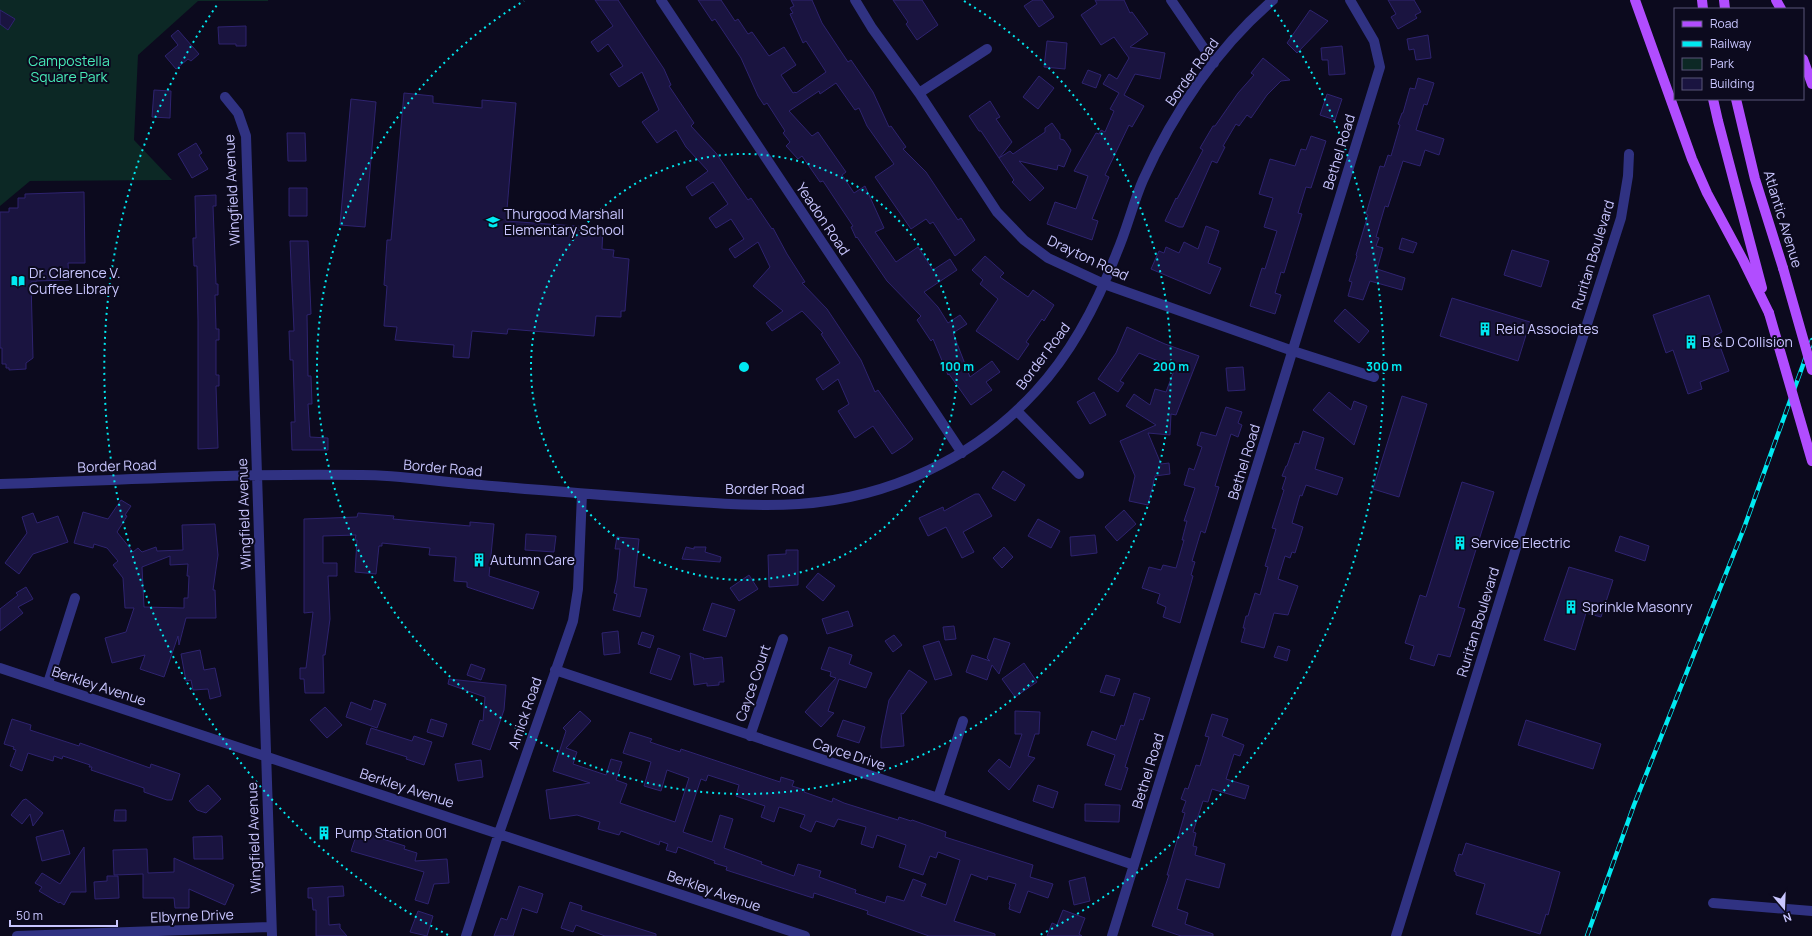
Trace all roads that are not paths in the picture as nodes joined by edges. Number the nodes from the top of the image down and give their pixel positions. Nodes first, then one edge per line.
1 (661, 0) edge
2 (855, 0) edge
3 (1171, 0) edge
4 (1273, 0) edge
5 (1350, 0) edge
6 (1635, 0) edge
7 (987, 49) dead end
8 (1804, 62) edge
9 (1214, 63) junction
10 (1812, 84) edge
11 (919, 93) junction
12 (225, 96) dead end
13 (1713, 100) edge
14 (1736, 100) edge
15 (1629, 154) dead end
16 (1104, 284) junction
17 (1769, 313) junction
18 (1293, 351) junction
19 (1812, 370) edge
20 (1374, 377) dead end
21 (1017, 411) junction
22 (962, 453) junction
23 (1812, 462) edge
24 (1079, 474) dead end
25 (257, 476) junction
26 (0, 484) edge
27 (582, 494) junction
28 (75, 598) dead end
29 (782, 639) dead end
30 (0, 668) edge
31 (555, 670) junction
32 (48, 684) junction
33 (963, 721) dead end
34 (750, 736) junction
35 (265, 756) junction
36 (938, 798) junction
37 (499, 833) junction
38 (1134, 864) junction
39 (1713, 903) dead end
40 (1812, 911) edge
41 (272, 932) edge
42 (99, 935) edge
43 (17, 936) edge
44 (466, 936) edge
45 (805, 936) edge
46 (1112, 936) edge
47 (1396, 936) edge

1 - 22 street, Yeadon Road
2 - 11 street, Drayton Road
3 - 9 street
4 - 9 street, Border Road
5 - 18 street, Bethel Road
6 - 17 main road
7 - 11 street
8 - 10 main road
9 - 16 street, Border Road
11 - 16 street, Drayton Road
12 - 25 street, Wingfield Avenue
13 - 17 main road
14 - 19 main road, Atlantic Avenue, bridge
15 - 47 street, Ruritan Boulevard
16 - 18 street, Drayton Road
16 - 21 street, Border Road
17 - 23 main road, bridge
18 - 20 street, Drayton Road
18 - 38 street, Bethel Road
21 - 22 street, Border Road
21 - 24 street
22 - 27 street, Border Road
25 - 26 street, Border Road
25 - 27 street, Border Road
25 - 35 street, Wingfield Avenue
27 - 31 street, Amick Road
28 - 32 street
29 - 34 street, Cayce Court
30 - 32 street, Berkley Avenue
31 - 34 street, Cayce Drive
31 - 37 street, Amick Road
32 - 35 street, Berkley Avenue
33 - 36 street
34 - 36 street, Cayce Drive
35 - 37 street, Berkley Avenue
35 - 41 street, Wingfield Avenue
36 - 38 street, Cayce Drive
37 - 44 street, Amick Road
37 - 45 street, Berkley Avenue
38 - 46 street, Bethel Road
39 - 40 street
41 - 42 street, Elbyrne Drive
42 - 43 street, Elbyrne Drive

